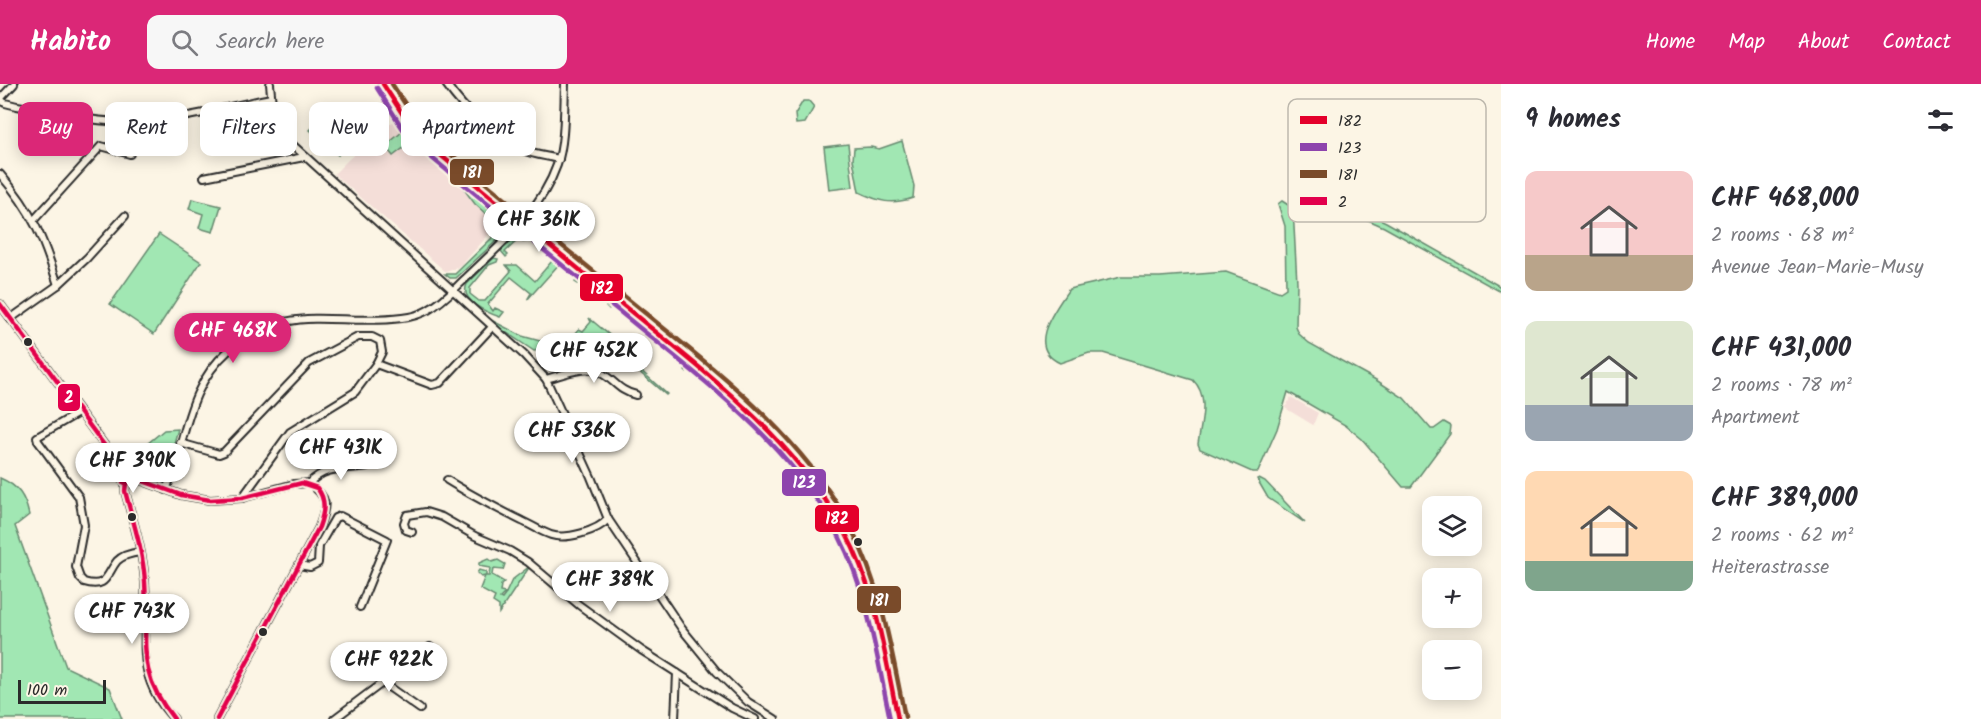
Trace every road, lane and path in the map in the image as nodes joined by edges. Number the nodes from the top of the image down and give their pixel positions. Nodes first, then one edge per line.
1 (14, 84) edge
2 (270, 84) edge
3 (383, 84) edge
4 (446, 84) edge
5 (565, 84) edge
6 (271, 98) junction
7 (0, 99) edge
8 (105, 147) edge
9 (304, 157) junction
10 (559, 159) junction
11 (0, 174) edge
12 (204, 177) dead end
13 (125, 216) dead end
14 (34, 220) junction
15 (521, 222) junction
16 (58, 285) junction
17 (453, 291) junction
18 (0, 304) edge
19 (10, 319) junction
20 (492, 327) junction
21 (376, 364) junction
22 (546, 379) junction
23 (636, 395) dead end
24 (80, 412) junction
25 (180, 443) junction
26 (367, 466) dead end
27 (124, 472) junction
28 (132, 477) junction
29 (447, 480) dead end
30 (126, 483) junction
31 (309, 483) junction
32 (166, 490) junction
33 (242, 498) junction
34 (608, 519) junction
35 (412, 532) dead end
36 (140, 552) junction
37 (299, 564) junction
38 (360, 607) dead end
39 (430, 648) dead end
40 (677, 673) junction
41 (383, 683) junction
42 (420, 709) dead end
43 (174, 719) edge
44 (217, 719) edge
45 (334, 719) edge
46 (675, 719) edge
47 (755, 719) edge
48 (775, 719) edge
49 (898, 719) edge

1 - 7 street
2 - 6 street
3 - 15 main road
4 - 10 street
5 - 10 street
6 - 7 street
6 - 9 street
8 - 14 street
9 - 12 street
9 - 17 street
10 - 15 street
11 - 14 street
13 - 16 street
14 - 16 street
15 - 17 street
15 - 49 main road
16 - 19 street
17 - 20 street
17 - 25 street
18 - 19 street
19 - 24 street
20 - 21 street
20 - 22 street
21 - 25 street
21 - 33 street
22 - 23 street
22 - 34 street
24 - 27 street
24 - 36 street
25 - 32 street
26 - 31 street
27 - 28 street
27 - 30 street
28 - 30 street
28 - 32 street
29 - 34 street
30 - 36 street
31 - 33 street
31 - 37 street
32 - 33 street
34 - 48 street
35 - 40 street
36 - 43 street
37 - 38 street
37 - 44 street
39 - 41 street
40 - 46 street
40 - 47 street
41 - 42 street
41 - 45 street

